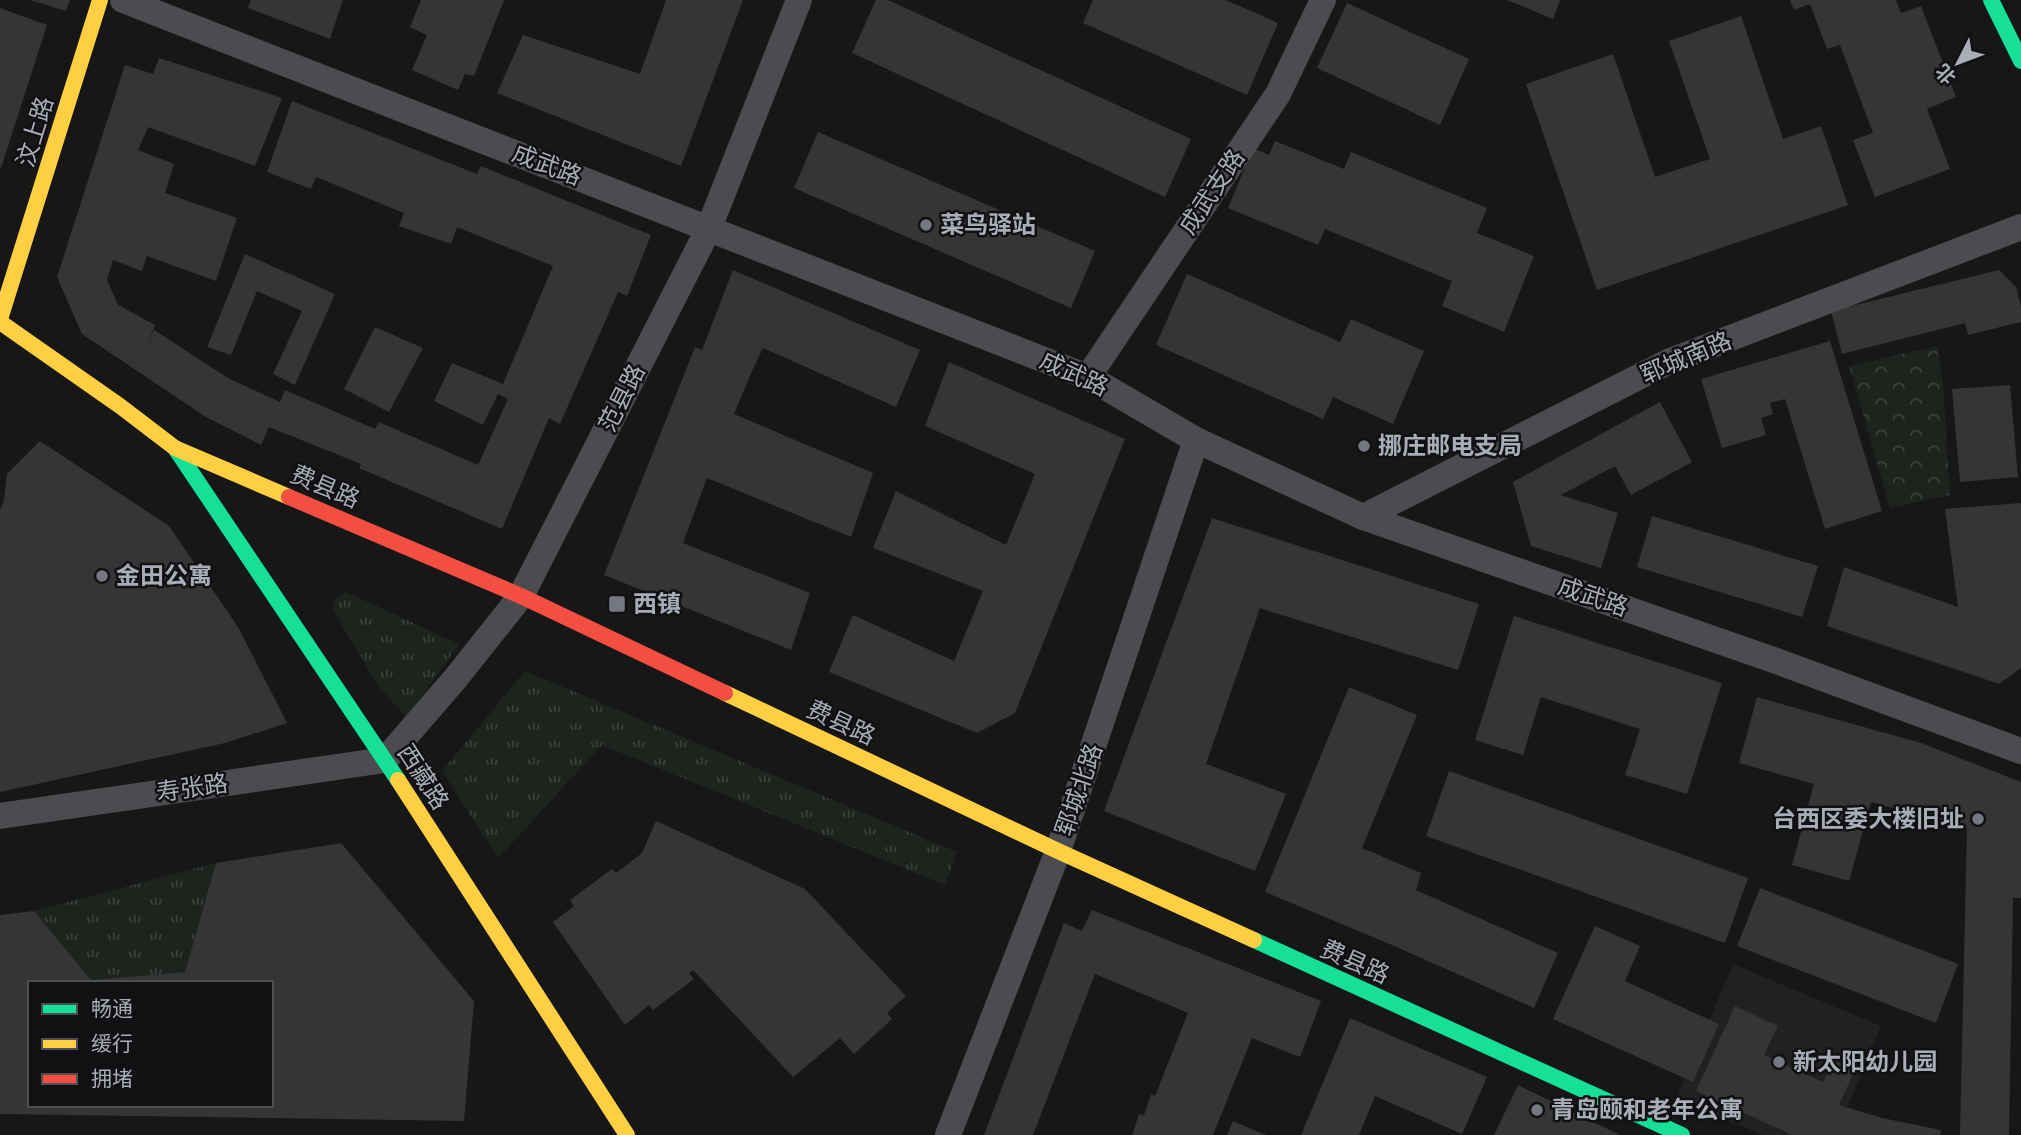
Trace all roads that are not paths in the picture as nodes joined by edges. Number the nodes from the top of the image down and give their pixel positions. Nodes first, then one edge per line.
1 (100, 0) edge
2 (123, 0) edge
3 (799, 0) edge
4 (1324, 0) edge
5 (1990, 0) edge
6 (2021, 61) edge
7 (2021, 227) edge
8 (709, 228) junction
9 (0, 321) edge
10 (1088, 377) junction
11 (1195, 440) junction
12 (175, 448) junction
13 (1363, 517) junction
14 (521, 596) junction
15 (2021, 751) edge
16 (385, 760) junction
17 (0, 816) edge
18 (1058, 851) junction
19 (627, 1135) edge
20 (948, 1135) edge
21 (1682, 1135) edge

1 - 9 street, 汶上路
2 - 8 street, 成武路
3 - 8 street, 范县路
4 - 10 street, 成武支路
5 - 6 street
7 - 13 street, 郓城南路
8 - 10 street, 成武路
8 - 14 street, 范县路
9 - 12 street, 费县路
10 - 11 street, 成武路
11 - 13 street, 成武路
11 - 18 street, 郓城北路
12 - 14 street, 费县路
12 - 16 street, 西藏路
13 - 15 street, 成武路
14 - 16 street, 范县路
14 - 18 street, 费县路
16 - 17 street, 寿张路
16 - 19 street, 西藏路
18 - 20 street, 郓城北路
18 - 21 street, 费县路

